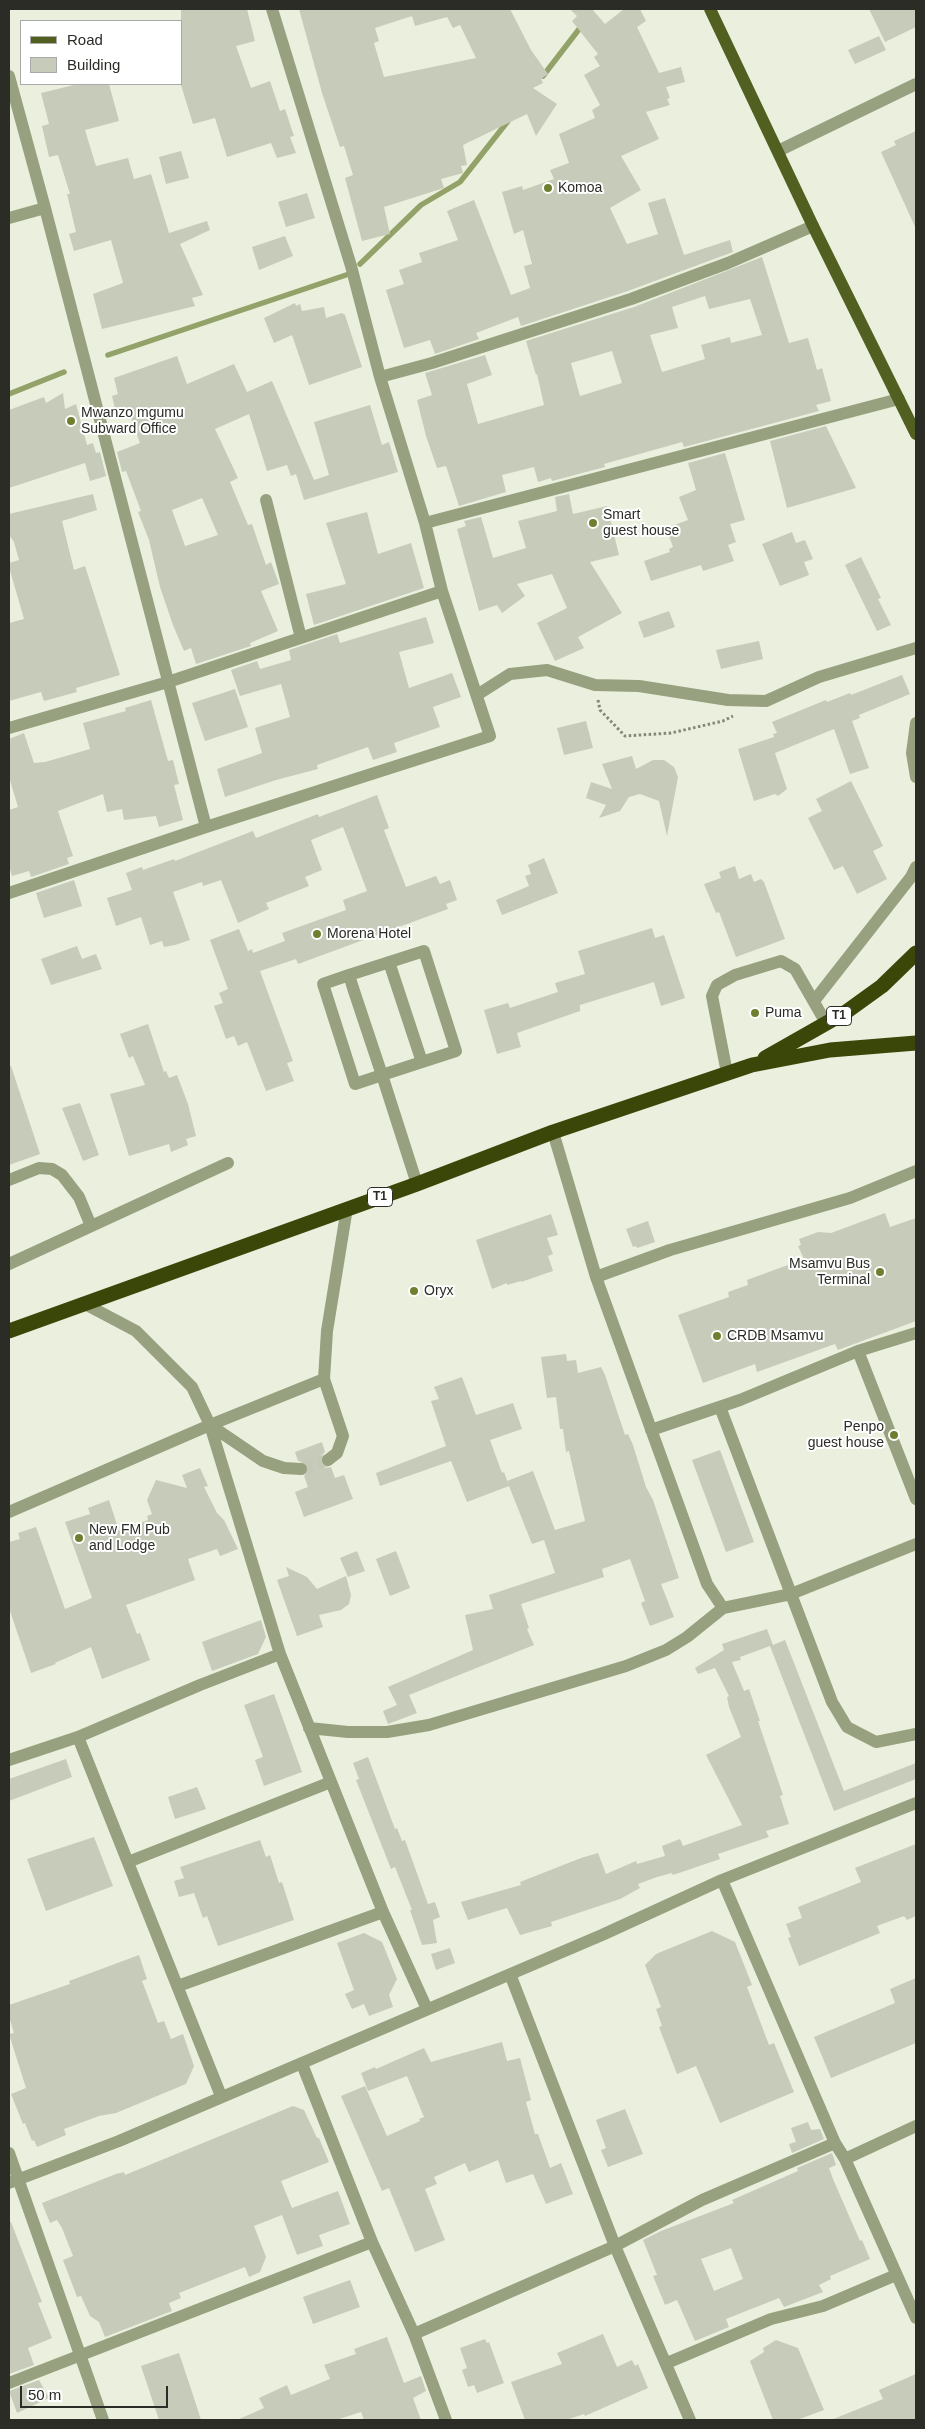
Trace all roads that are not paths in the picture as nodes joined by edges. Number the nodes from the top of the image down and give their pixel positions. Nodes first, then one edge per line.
1 (272, 9) edge
2 (710, 9) edge
3 (9, 76) edge
4 (916, 84) edge
5 (778, 151) junction
6 (46, 208) junction
7 (9, 218) edge
8 (813, 226) junction
9 (380, 376) junction
10 (899, 399) junction
11 (916, 434) edge
12 (266, 500) dead end
13 (425, 523) junction
14 (442, 591) junction
15 (301, 638) junction
16 (916, 648) edge
17 (168, 682) junction
18 (476, 695) junction
19 (916, 723) edge
20 (9, 728) edge
21 (916, 777) edge
22 (206, 827) junction
23 (916, 867) edge
24 (9, 893) edge
25 (916, 953) edge
26 (389, 962) junction
27 (349, 975) junction
28 (814, 1000) junction
29 (826, 1023) junction
30 (916, 1043) edge
31 (422, 1062) junction
32 (752, 1065) junction
33 (727, 1074) junction
34 (382, 1075) junction
35 (553, 1132) junction
36 (228, 1163) dead end
37 (916, 1171) edge
38 (9, 1180) edge
39 (417, 1184) junction
40 (347, 1208) junction
41 (91, 1226) junction
42 (9, 1263) edge
43 (596, 1278) junction
44 (84, 1303) junction
45 (9, 1331) edge
46 (916, 1333) edge
47 (858, 1351) junction
48 (324, 1379) junction
49 (720, 1407) junction
50 (210, 1425) junction
51 (651, 1430) junction
52 (328, 1460) tunnel mouth
53 (301, 1469) tunnel mouth
54 (916, 1499) edge
55 (9, 1512) edge
56 (916, 1544) edge
57 (791, 1594) junction
58 (723, 1608) junction
59 (280, 1654) junction
60 (309, 1728) junction
61 (916, 1734) edge
62 (78, 1737) junction
63 (9, 1760) edge
64 (331, 1782) junction
65 (916, 1803) edge
66 (128, 1862) junction
67 (722, 1880) junction
68 (384, 1912) junction
69 (510, 1974) junction
70 (178, 1986) junction
71 (426, 2009) junction
72 (302, 2064) junction
73 (221, 2096) junction
74 (916, 2126) edge
75 (835, 2143) junction
76 (9, 2153) edge
77 (845, 2159) junction
78 (14, 2181) edge
79 (372, 2242) junction
80 (615, 2246) junction
81 (896, 2275) junction
82 (916, 2318) edge
83 (414, 2334) junction
84 (79, 2356) junction
85 (667, 2363) junction
86 (9, 2383) edge
87 (104, 2420) edge
88 (446, 2420) edge
89 (690, 2420) edge

1 - 9 street
2 - 5 main road
3 - 6 street
4 - 5 street
5 - 8 main road
6 - 7 street
6 - 17 street
8 - 9 street
8 - 10 main road
9 - 13 street
10 - 11 main road
10 - 13 street
12 - 15 street
13 - 14 street
14 - 15 street
14 - 18 street
15 - 17 street
16 - 18 street
17 - 20 street
17 - 22 street
18 - 22 street
19 - 21 street
22 - 24 street
23 - 28 street
25 - 29 highway, T1
26 - 27 street
26 - 31 street
26 - 31 street
27 - 34 street
27 - 34 street
28 - 29 street
28 - 33 street
29 - 32 highway, T1
30 - 32 highway, T1
31 - 34 street
32 - 33 highway, T1
33 - 35 highway, T1
34 - 39 street
35 - 39 highway, T1
35 - 43 street
36 - 41 street
37 - 43 street
38 - 41 street
39 - 40 highway, T1
40 - 44 highway, T1
40 - 48 street
41 - 42 street
43 - 51 street
44 - 45 highway, T1
44 - 50 street
46 - 47 street
47 - 49 street
47 - 54 street
48 - 50 street
48 - 52 street
49 - 51 street
49 - 57 street
50 - 53 street
50 - 55 street
50 - 59 street
51 - 58 street
56 - 57 street
57 - 58 street
57 - 61 street
58 - 60 street
59 - 60 street
59 - 62 street
60 - 64 street
62 - 63 street
62 - 66 street
64 - 66 street
64 - 68 street
65 - 67 street
66 - 70 street
67 - 69 street
67 - 75 street
68 - 70 street
68 - 71 street
69 - 71 street
69 - 80 street
70 - 73 street
71 - 72 street
72 - 73 street
72 - 79 street
73 - 78 street
74 - 77 street
75 - 77 street
75 - 80 street
76 - 78 street
77 - 81 street
78 - 84 street
79 - 83 street
79 - 84 street
80 - 83 street
80 - 85 street
81 - 82 street
81 - 85 street
83 - 88 street
84 - 86 street
84 - 87 street
85 - 89 street

